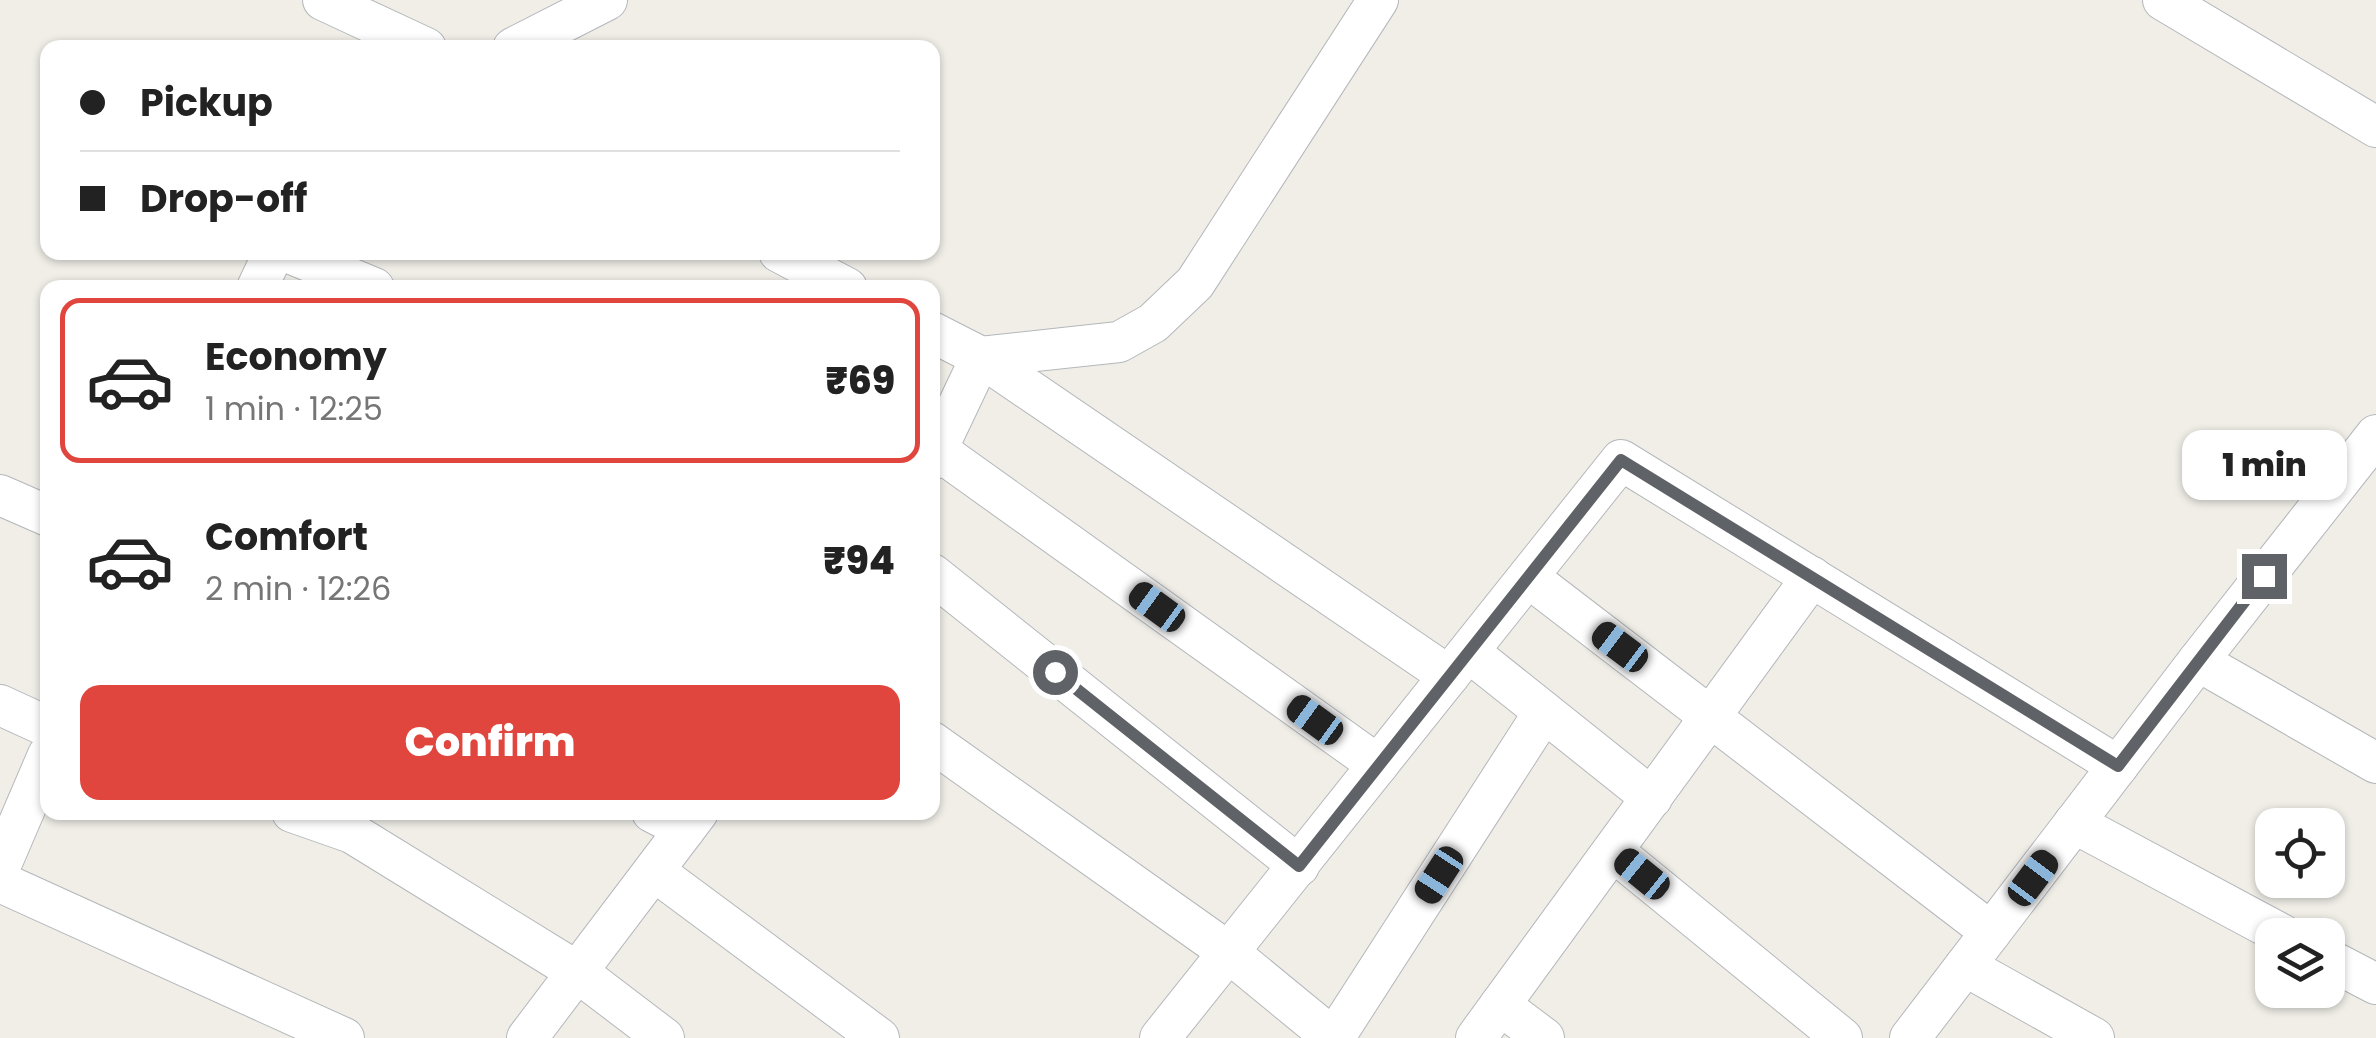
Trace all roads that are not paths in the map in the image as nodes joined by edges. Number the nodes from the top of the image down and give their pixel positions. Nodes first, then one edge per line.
1 (323, 0) edge
2 (607, 0) edge
3 (1378, 0) edge
4 (2163, 0) edge
5 (376, 38) edge
6 (529, 40) edge
7 (2376, 128) edge
8 (307, 260) edge
9 (794, 260) edge
10 (355, 280) edge
11 (831, 280) edge
12 (940, 336) edge
13 (980, 357) junction
14 (2376, 435) edge
15 (940, 442) edge
16 (940, 459) edge
17 (0, 495) edge
18 (40, 512) edge
19 (1528, 577) junction
20 (1812, 578) junction
21 (940, 580) edge
22 (2198, 661) junction
23 (1459, 664) junction
24 (0, 705) edge
25 (1544, 712) junction
26 (1711, 717) junction
27 (40, 723) edge
28 (940, 748) edge
29 (2376, 763) edge
30 (1378, 765) junction
31 (2118, 766) junction
32 (40, 774) edge
33 (1652, 798) junction
34 (315, 820) edge
35 (677, 820) edge
36 (2074, 823) junction
37 (1613, 851) junction
38 (1299, 866) junction
39 (0, 867) edge
40 (654, 871) junction
41 (0, 882) edge
42 (2255, 920) edge
43 (1991, 932) junction
44 (1227, 952) junction
45 (1965, 966) junction
46 (2345, 967) edge
47 (576, 971) junction
48 (2376, 984) edge
49 (1500, 1005) junction
50 (344, 1038) edge
51 (527, 1038) edge
52 (664, 1038) edge
53 (879, 1038) edge
54 (1160, 1038) edge
55 (1334, 1038) edge
56 (1476, 1038) edge
57 (1544, 1038) edge
58 (1842, 1038) edge
59 (1910, 1038) edge
60 (2094, 1038) edge

1 - 5 street
2 - 6 street
3 - 13 street
4 - 7 street
8 - 10 street
9 - 11 street
12 - 13 street
13 - 15 street
13 - 23 street
14 - 22 street
16 - 30 street
17 - 18 street
19 - 20 street
19 - 23 street
19 - 26 street
20 - 26 street
20 - 31 street
21 - 38 street
22 - 29 street
22 - 31 street
23 - 25 street
23 - 30 street
24 - 27 street
25 - 33 street
25 - 55 street
26 - 33 street
26 - 43 street
28 - 44 street
30 - 38 street
31 - 36 street
32 - 39 street
33 - 37 street
34 - 47 street
35 - 40 street
36 - 42 street
36 - 43 street
37 - 49 street
37 - 58 street
38 - 44 street
40 - 47 street
40 - 53 street
41 - 50 street
43 - 45 street
44 - 54 street
44 - 55 street
45 - 59 street
45 - 60 street
46 - 48 street
47 - 51 street
47 - 52 street
49 - 56 street
49 - 57 street

